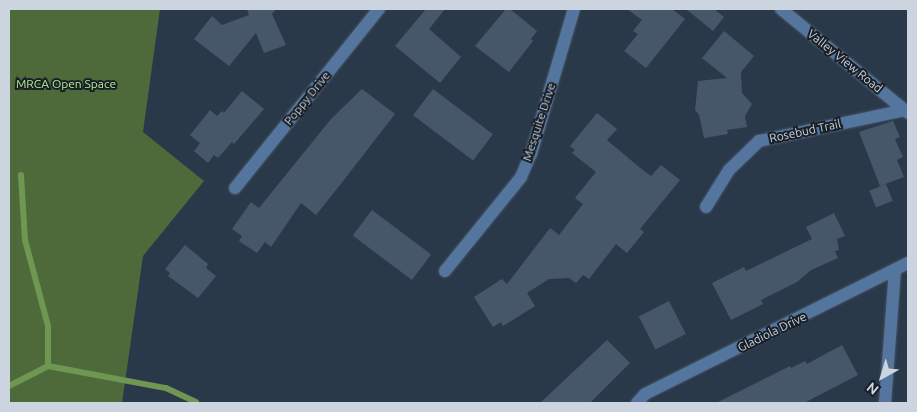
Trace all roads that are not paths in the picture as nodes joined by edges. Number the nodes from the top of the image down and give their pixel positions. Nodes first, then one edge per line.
1 (379, 9) edge
2 (574, 9) edge
3 (781, 9) edge
4 (906, 111) edge
5 (235, 188) dead end
6 (706, 207) dead end
7 (908, 263) edge
8 (445, 271) dead end
9 (895, 271) junction
10 (646, 400) edge
11 (884, 403) edge

1 - 5 street, Poppy Drive
2 - 8 street, Mesquite Drive
3 - 4 street, Valley View Road
4 - 6 street, Rosebud Trail
7 - 9 street, Gladiola Drive
9 - 10 street, Gladiola Drive
9 - 11 street

